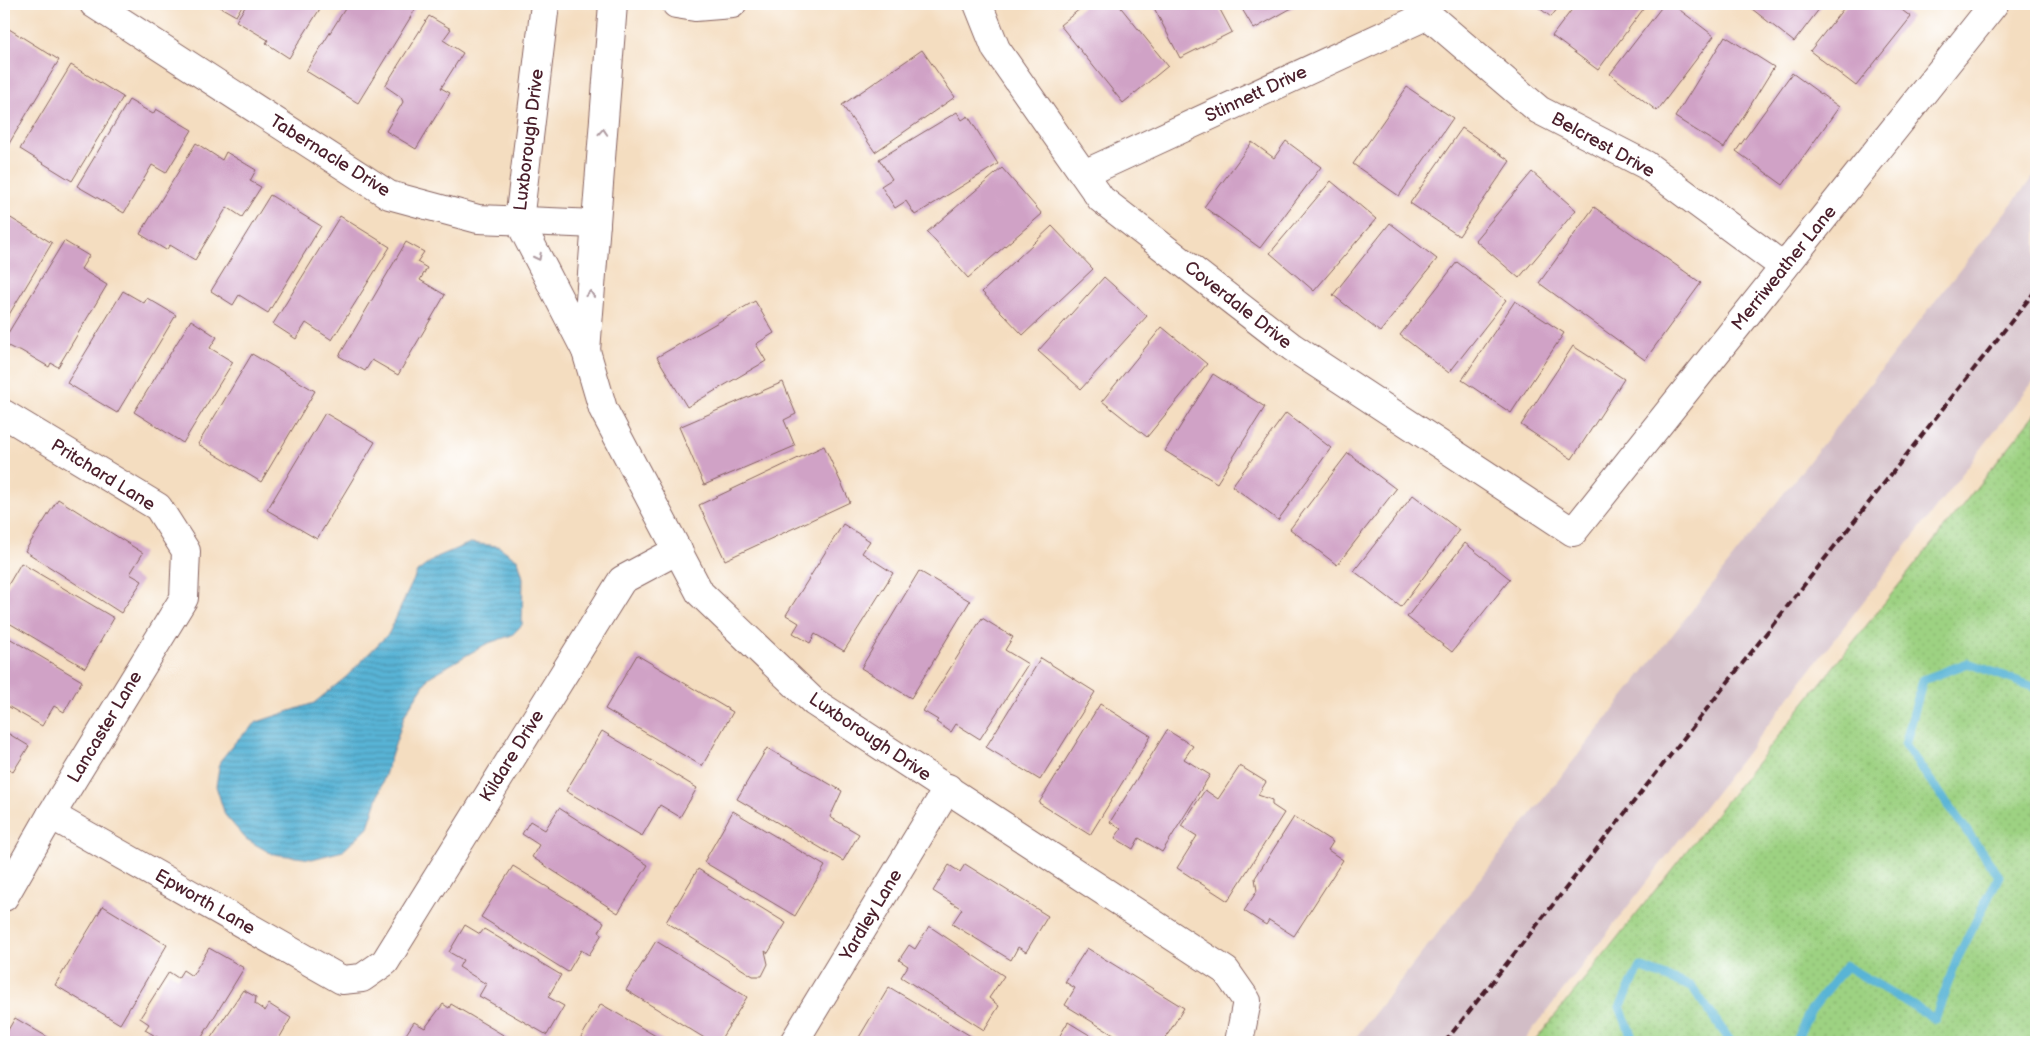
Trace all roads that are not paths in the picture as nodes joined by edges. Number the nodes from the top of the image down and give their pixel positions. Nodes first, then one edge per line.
1 (94, 4) edge
2 (545, 4) edge
3 (613, 4) edge
4 (676, 4) edge
5 (732, 4) edge
6 (978, 4) edge
7 (1993, 4) edge
8 (1428, 15) joint
9 (1084, 174) junction
10 (520, 221) junction
11 (596, 224) junction
12 (1784, 267) junction
13 (586, 350) junction
14 (4, 414) edge
15 (1573, 532) joint
16 (678, 550) junction
17 (186, 551) joint
18 (948, 788) junction
19 (51, 815) junction
20 (4, 897) edge
21 (362, 978) joint
22 (794, 1042) edge
23 (1239, 1042) edge

1 - 10 street, Tabernacle Drive
2 - 10 street, Luxborough Drive
11 -> 3 street, Luxborough Drive
4 - 5 street
6 - 9 street, Coverdale Drive
7 - 12 street, Merriweather Lane
8 - 9 street, Stinnett Drive
8 - 12 street, Belcrest Drive
9 - 15 street, Coverdale Drive
10 - 11 street, Tabernacle Drive
10 -> 13 street, Luxborough Drive
13 -> 11 street, Luxborough Drive
12 - 15 street, Merriweather Lane
13 - 16 street, Luxborough Drive
14 - 17 street, Pritchard Lane
16 - 18 street, Luxborough Drive
16 - 21 street, Kildare Drive
17 - 19 street, Lancaster Lane
18 - 22 street, Yardley Lane
18 - 23 street, Luxborough Drive
19 - 20 street, Lancaster Lane
19 - 21 street, Epworth Lane

